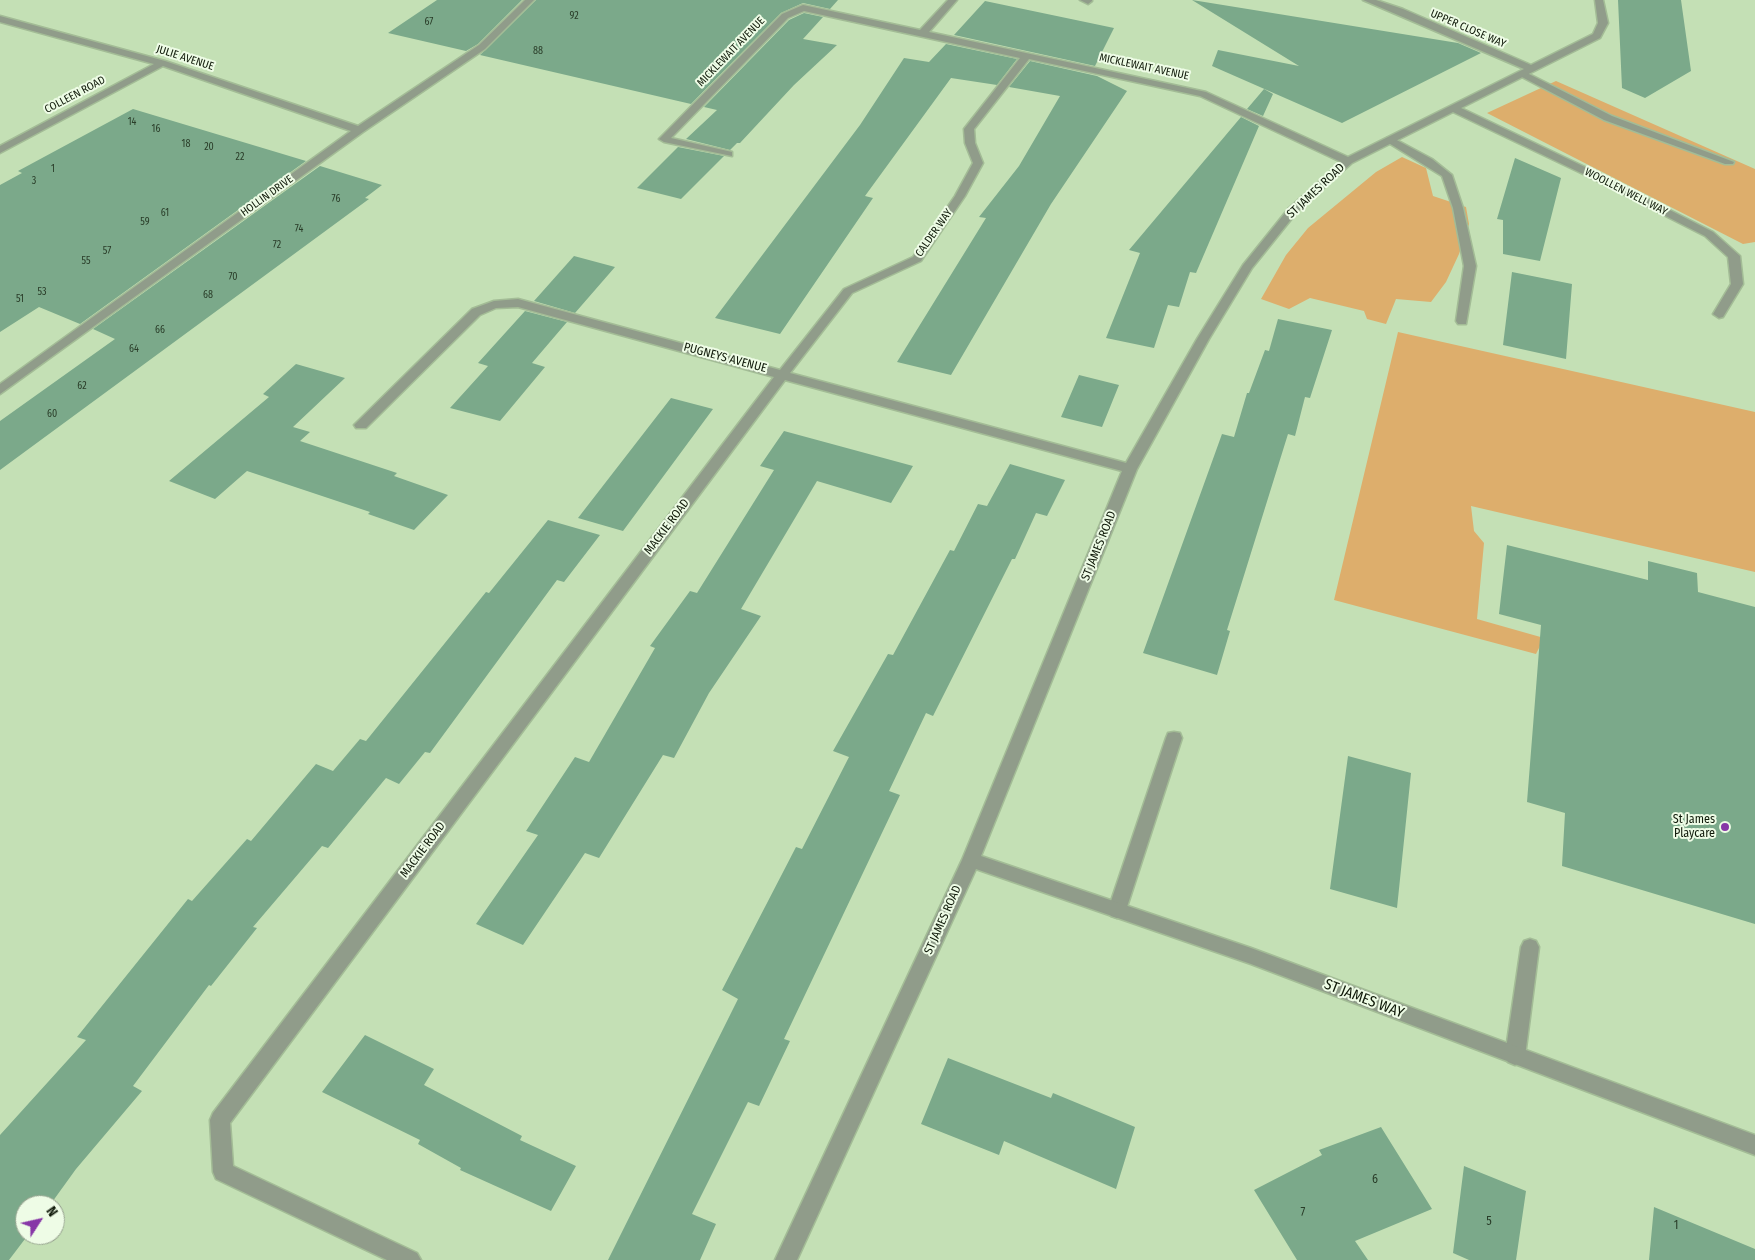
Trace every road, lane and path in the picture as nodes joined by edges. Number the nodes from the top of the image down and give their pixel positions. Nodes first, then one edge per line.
1 (530, 0) edge
2 (953, 0) edge
3 (1367, 0) edge
4 (1599, 0) edge
5 (0, 19) edge
6 (923, 34) junction
7 (1027, 55) junction
8 (162, 63) junction
9 (1527, 71) junction
10 (1455, 109) junction
11 (359, 130) junction
12 (1391, 140) junction
13 (0, 150) edge
14 (728, 154) dead end
15 (1348, 161) junction
16 (1729, 162) dead end
17 (1719, 314) dead end
18 (1462, 321) dead end
19 (782, 374) junction
20 (0, 390) edge
21 (361, 425) dead end
22 (1130, 470) junction
23 (1174, 738) dead end
24 (970, 860) junction
25 (1117, 910) junction
26 (1530, 947) dead end
27 (1515, 1056) junction
28 (1755, 1145) edge
29 (410, 1260) edge
30 (786, 1260) edge

1 - 11 street, HOLLIN DRIVE
2 - 6 street
3 - 9 street, UPPER CLOSE WAY
4 - 9 street, ST JAMES ROAD
5 - 8 street, JULIE AVENUE
6 - 7 street, MICKLEWAIT AVENUE
6 - 14 street, MICKLEWAIT AVENUE
7 - 15 street, MICKLEWAIT AVENUE
7 - 19 street, CALDER WAY
8 - 11 street, JULIE AVENUE
8 - 13 street, COLLEEN ROAD
9 - 10 street, ST JAMES ROAD
9 - 16 street, UPPER CLOSE WAY
10 - 12 street, ST JAMES ROAD
10 - 17 street, WOOLLEN WELL WAY
11 - 20 street, HOLLIN DRIVE
12 - 15 street, ST JAMES ROAD
12 - 18 street
15 - 22 street, ST JAMES ROAD
19 - 21 street, PUGNEYS AVENUE
19 - 22 street, PUGNEYS AVENUE
19 - 29 street, MACKIE ROAD
22 - 24 street, ST JAMES ROAD
23 - 25 street
24 - 25 street, ST JAMES WAY
24 - 30 street, ST JAMES ROAD
25 - 27 street, ST JAMES WAY
26 - 27 street
27 - 28 street, ST JAMES WAY

